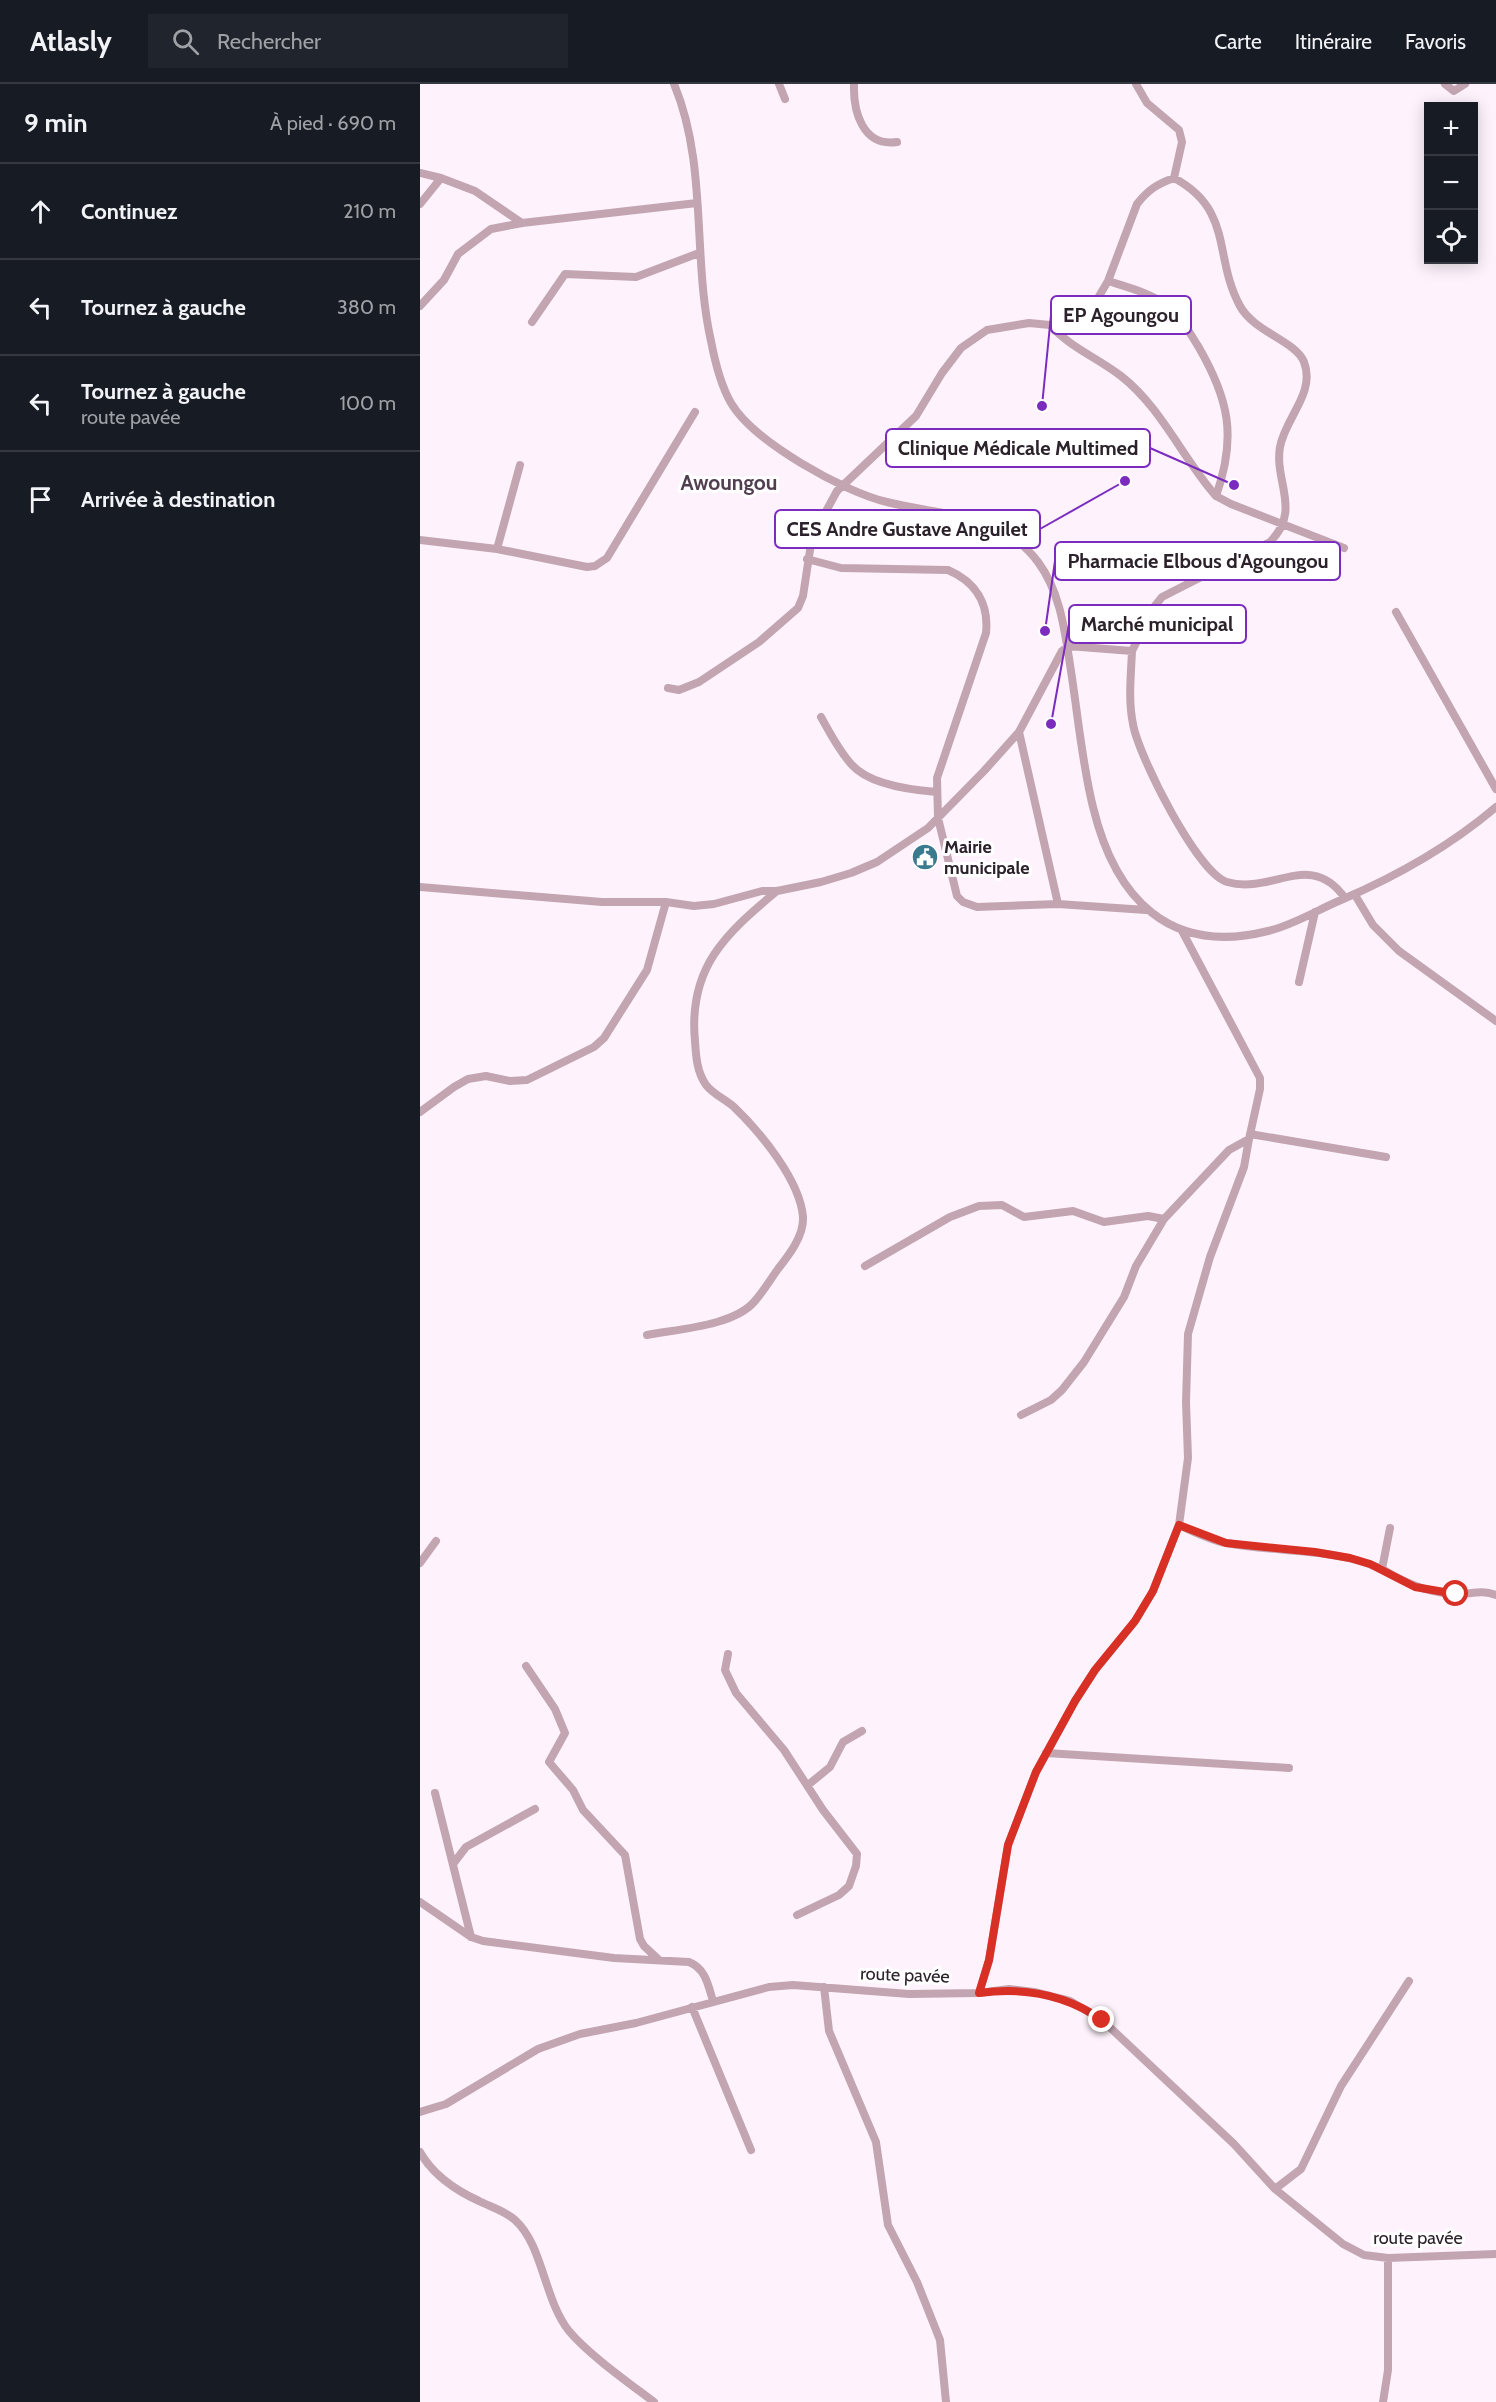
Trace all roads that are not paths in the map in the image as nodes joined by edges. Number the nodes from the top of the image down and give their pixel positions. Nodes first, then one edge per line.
1 (674, 84) edge
2 (779, 84) edge
3 (854, 84) edge
4 (1136, 84) edge
5 (1445, 84) edge
6 (1465, 84) edge
7 (785, 99) dead end
8 (897, 142) dead end
9 (420, 173) edge
10 (441, 178) junction
11 (1174, 178) junction
12 (697, 203) junction
13 (420, 204) edge
14 (522, 223) junction
15 (699, 253) junction
16 (1108, 281) junction
17 (420, 306) edge
18 (532, 322) dead end
19 (1050, 326) junction
20 (695, 412) dead end
21 (520, 465) dead end
22 (842, 484) junction
23 (1216, 495) junction
24 (1282, 524) junction
25 (420, 540) edge
26 (1344, 548) dead end
27 (497, 549) junction
28 (807, 559) junction
29 (1396, 612) dead end
30 (1068, 646) junction
31 (1132, 651) junction
32 (668, 687) dead end
33 (821, 717) dead end
34 (1019, 732) junction
35 (1496, 789) edge
36 (937, 792) junction
37 (1496, 807) edge
38 (939, 818) junction
39 (420, 887) edge
40 (777, 891) junction
41 (1355, 895) junction
42 (1345, 898) junction
43 (666, 902) junction
44 (1058, 904) junction
45 (1146, 910) junction
46 (1315, 912) junction
47 (1182, 931) junction
48 (1299, 982) dead end
49 (1496, 1022) edge
50 (420, 1112) edge
51 (1249, 1136) junction
52 (1386, 1157) dead end
53 (1164, 1219) junction
54 (865, 1266) dead end
55 (647, 1335) dead end
56 (1021, 1415) dead end
57 (1179, 1525) junction
58 (1390, 1527) dead end
59 (436, 1541) dead end
60 (420, 1563) edge
61 (1382, 1569) junction
62 (1496, 1594) edge
63 (728, 1654) dead end
64 (526, 1666) dead end
65 (862, 1731) dead end
66 (1046, 1753) junction
67 (1289, 1768) dead end
68 (808, 1785) junction
69 (435, 1793) dead end
70 (535, 1809) dead end
71 (453, 1864) junction
72 (420, 1902) edge
73 (797, 1915) dead end
74 (471, 1937) junction
75 (659, 1960) junction
76 (1409, 1981) dead end
77 (824, 1987) junction
78 (979, 1993) junction
79 (713, 2001) junction
80 (692, 2007) junction
81 (420, 2112) edge
82 (751, 2150) dead end
83 (420, 2152) edge
84 (1275, 2189) junction
85 (1496, 2254) edge
86 (1388, 2258) junction
87 (654, 2402) edge
88 (946, 2402) edge
89 (1383, 2402) edge

1 - 12 street
2 - 7 street
3 - 8 street
4 - 11 street
5 - 6 street
9 - 10 street
10 - 13 street
10 - 14 street
11 - 16 street
11 - 24 street
12 - 14 street
12 - 15 street
14 - 17 street
15 - 18 street
15 - 22 street
16 - 19 street
16 - 23 street
19 - 22 street
19 - 23 street
20 - 27 street
21 - 27 street
22 - 28 street
22 - 30 street
23 - 24 street
24 - 26 street
24 - 31 street
25 - 27 street
28 - 32 street
28 - 36 street
29 - 35 street
30 - 31 street
30 - 34 street
30 - 45 street
31 - 42 street
33 - 36 street
34 - 38 street
34 - 44 street
36 - 38 street
37 - 41 street
38 - 40 street
38 - 44 street
39 - 43 street
40 - 43 street
40 - 55 street
41 - 42 street
41 - 49 street
42 - 46 street
43 - 50 street
44 - 45 street
45 - 47 street
46 - 47 street
46 - 48 street
47 - 51 street
51 - 52 street
51 - 53 street
51 - 57 street
53 - 54 street
53 - 56 street
57 - 61 street
57 - 66 street
58 - 61 street
59 - 60 street
61 - 62 street
63 - 68 street
64 - 75 street
65 - 68 street
66 - 67 street
66 - 78 street
68 - 73 street
69 - 71 street
70 - 71 street
71 - 74 street
72 - 74 street
74 - 75 street
75 - 79 street
76 - 84 street
77 - 78 street, route pavée
77 - 79 street, route pavée
77 - 88 street
78 - 84 street, route pavée
79 - 80 street, route pavée
80 - 81 street, route pavée
80 - 82 street
83 - 87 street
84 - 86 street, route pavée
85 - 86 street, route pavée
86 - 89 street

